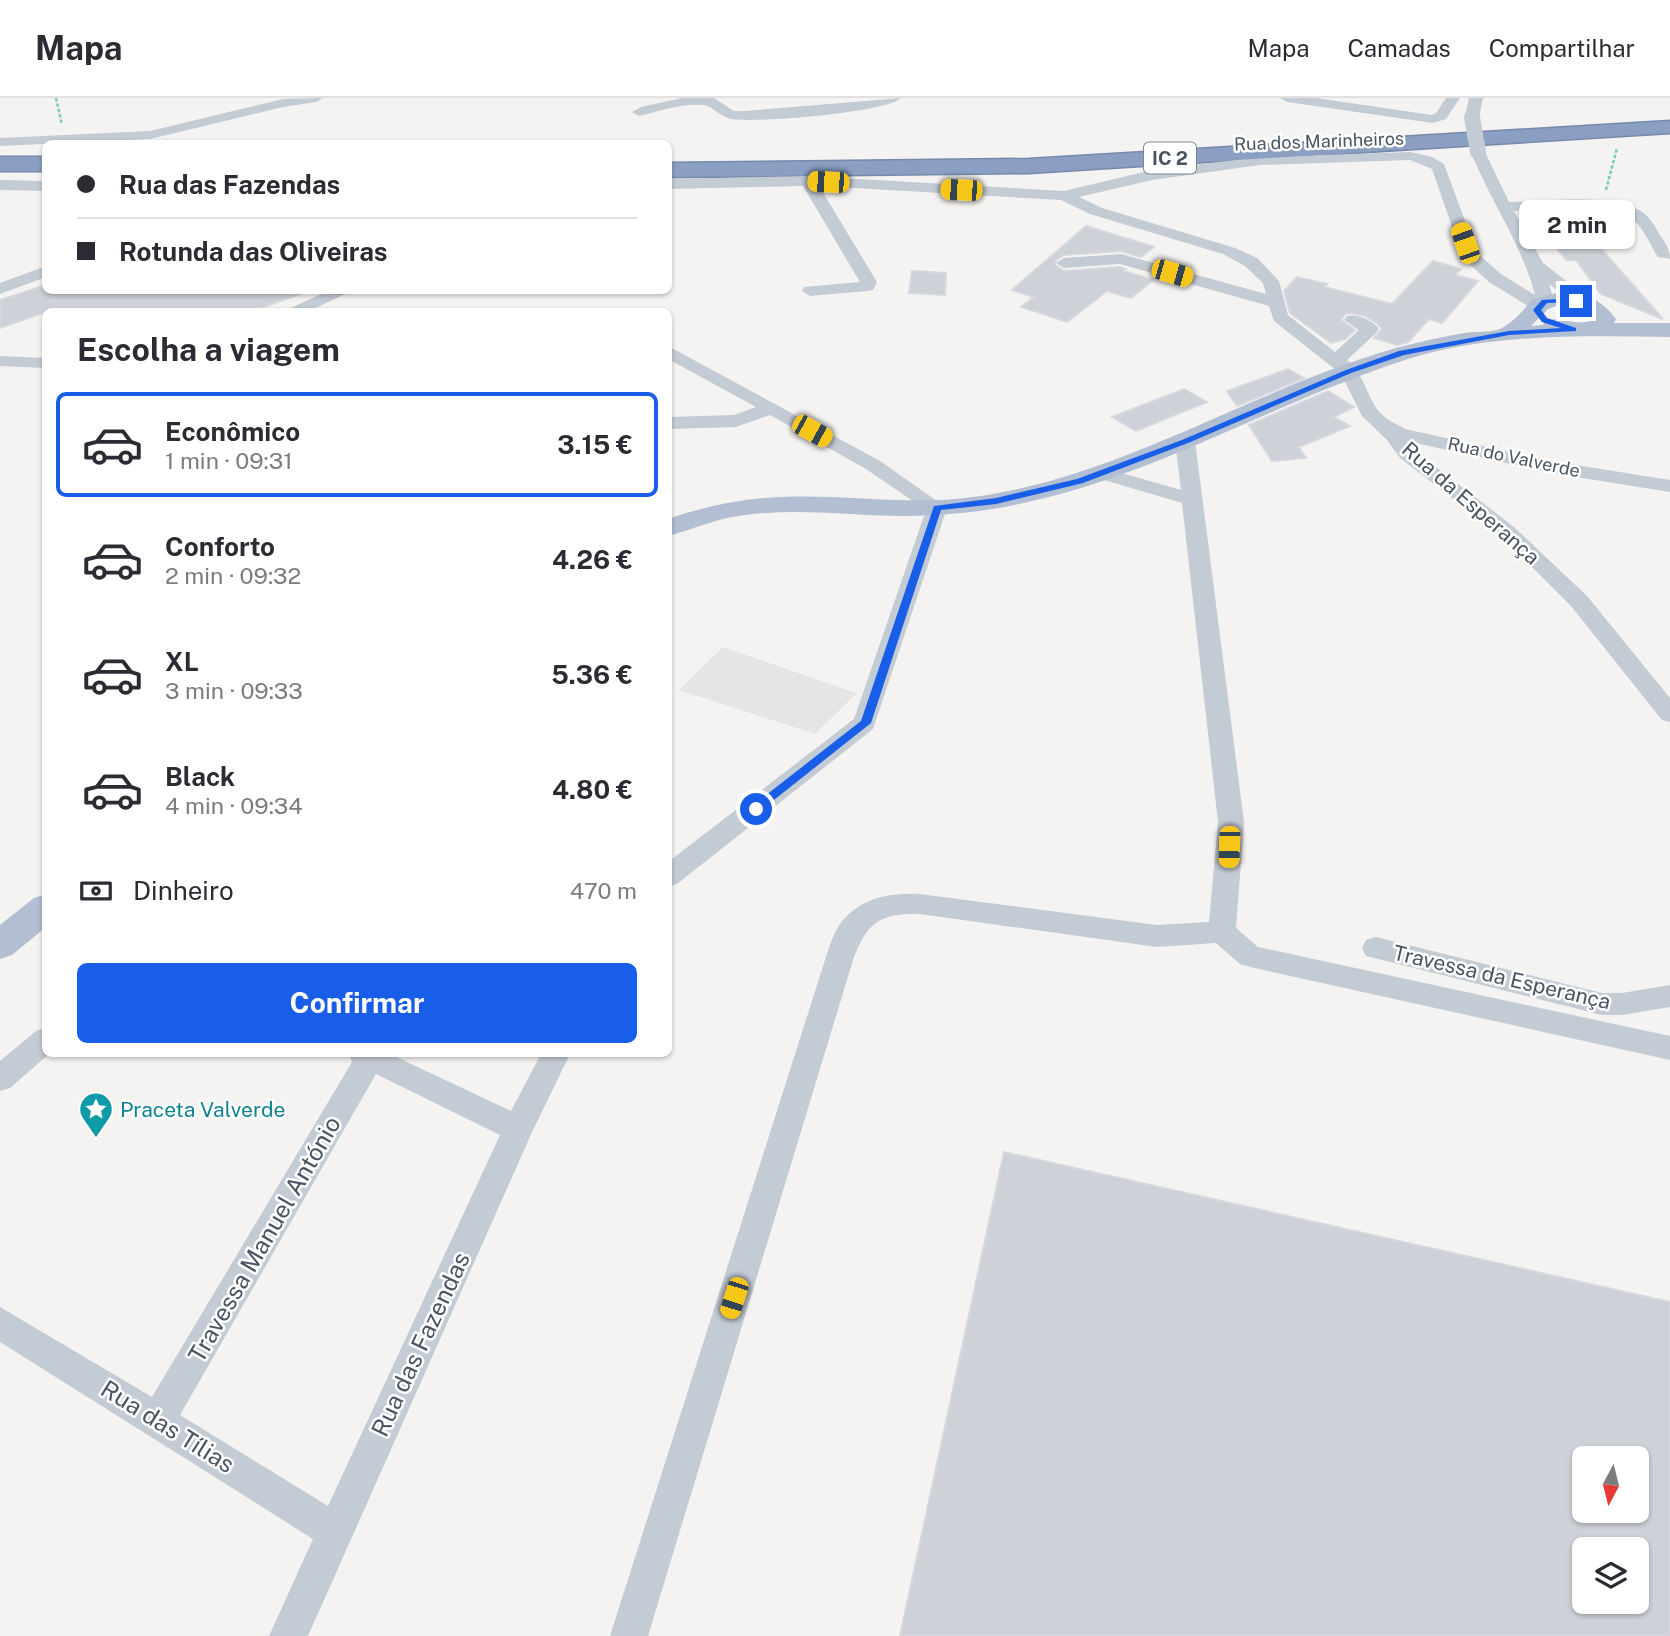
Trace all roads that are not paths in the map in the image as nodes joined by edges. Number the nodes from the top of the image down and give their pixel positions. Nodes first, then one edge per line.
1 (316, 98) edge
2 (894, 98) edge
3 (1287, 98) edge
4 (1453, 98) edge
5 (1476, 98) edge
6 (639, 112) dead end
7 (1670, 121) edge
8 (1670, 127) edge
9 (65, 140) edge
10 (42, 141) edge
11 (0, 142) edge
12 (1478, 152) joint
13 (672, 163) edge
14 (0, 164) edge
15 (42, 164) edge
16 (672, 170) edge
17 (0, 171) edge
18 (40, 181) edge
19 (808, 181) junction
20 (672, 184) edge
21 (0, 185) edge
22 (0, 196) edge
23 (1064, 196) junction
24 (1504, 207) junction
25 (1668, 257) edge
26 (1064, 263) dead end
27 (1536, 266) junction
28 (42, 273) edge
29 (0, 289) edge
30 (810, 291) dead end
31 (336, 294) edge
32 (1275, 298) junction
33 (1540, 305) junction
34 (300, 308) edge
35 (1588, 318) junction
36 (1353, 320) dead end
37 (1670, 324) edge
38 (1670, 331) edge
39 (1509, 333) junction
40 (672, 353) edge
41 (0, 361) edge
42 (42, 363) edge
43 (1343, 366) junction
44 (771, 408) junction
45 (1379, 422) junction
46 (672, 423) edge
47 (1185, 441) junction
48 (1101, 473) junction
49 (1670, 486) edge
50 (1194, 500) junction
51 (937, 508) junction
52 (672, 526) edge
53 (1670, 713) edge
54 (672, 874) edge
55 (42, 909) edge
56 (1222, 932) junction
57 (0, 945) edge
58 (1376, 948) dead end
59 (1670, 996) edge
60 (42, 1043) edge
61 (1670, 1048) edge
62 (366, 1057) edge
63 (371, 1057) edge
64 (554, 1057) edge
65 (0, 1079) edge
66 (518, 1129) junction
67 (0, 1323) edge
68 (158, 1420) junction
69 (335, 1531) junction
70 (288, 1636) edge
71 (629, 1636) edge

1 - 9 street
2 - 6 street
3 - 4 street
5 - 12 street, bridge
7 - 13 highway, IC 2
8 - 16 highway, IC 2
10 - 11 street
12 - 24 street
14 - 15 highway
17 - 18 highway
18 - 21 street
18 - 22 street
19 - 20 street
19 - 23 street
19 - 30 street
23 - 32 street
23 - 33 street, Rua dos Marinheiros
24 - 25 street
24 - 27 street
26 - 32 street
27 - 33 street
27 - 35 street
28 - 29 street
31 - 34 street
32 - 43 street
33 - 35 main road
33 - 39 main road
35 - 37 main road
35 - 38 main road
35 - 39 main road
36 - 43 street
39 - 43 main road
40 - 44 street
41 - 42 street
43 - 45 street
43 - 47 main road
44 - 46 street
44 - 51 street
45 - 49 street, Rua do Valverde
45 - 53 street, Rua da Esperança
47 - 48 main road
47 - 50 street
48 - 50 street
48 - 51 main road
50 - 56 street
51 - 52 main road
51 - 54 street
55 - 57 main road
56 - 61 street
56 - 71 street
58 - 59 street, Travessa da Esperança
60 - 65 street
62 - 68 street, Travessa Manuel António
63 - 66 street
64 - 66 street, Rua das Fazendas
66 - 69 street, Rua das Fazendas
67 - 68 street, Rua das Tílias
68 - 69 street, Rua das Tílias
69 - 70 street, Rua das Fazendas

